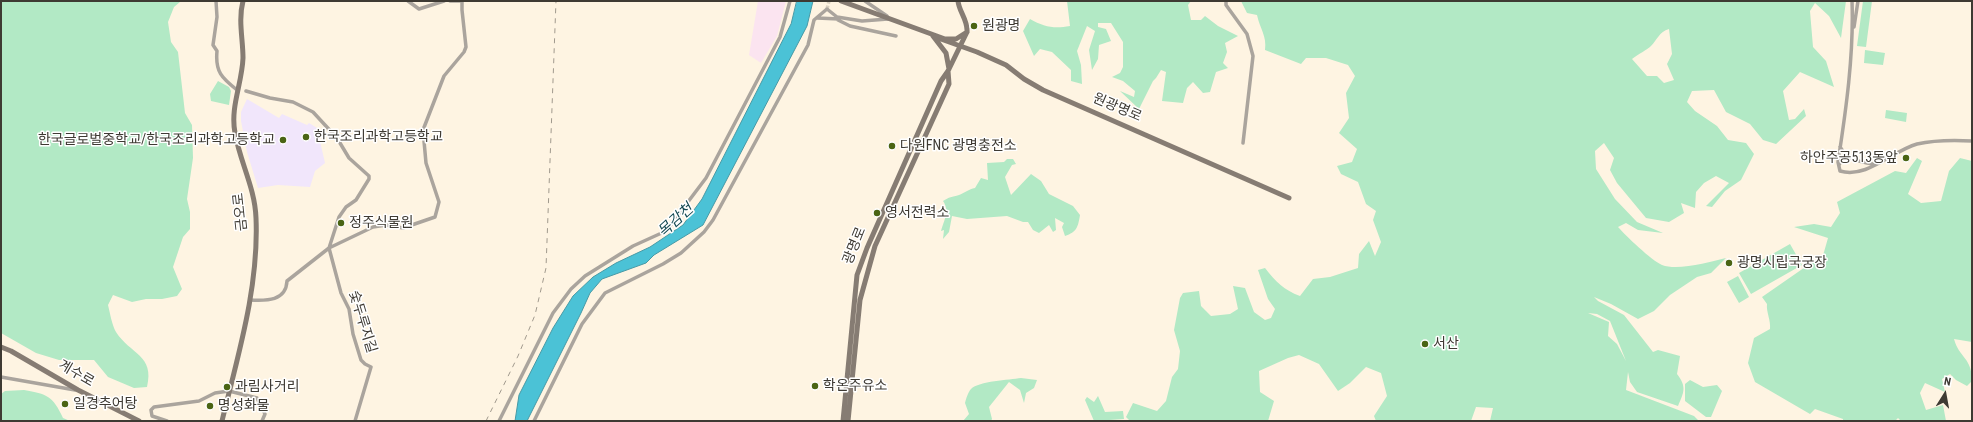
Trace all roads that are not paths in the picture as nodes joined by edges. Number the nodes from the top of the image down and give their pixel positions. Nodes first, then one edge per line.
1 (216, 1) edge
2 (242, 1) edge
3 (408, 1) edge
4 (444, 1) edge
5 (450, 1) edge
6 (462, 1) edge
7 (790, 1) edge
8 (841, 1) edge
9 (865, 1) edge
10 (958, 1) edge
11 (1226, 1) edge
12 (1852, 1) edge
13 (1858, 1) edge
14 (817, 18) junction
15 (842, 18) junction
16 (888, 19) junction
17 (838, 20) junction
18 (895, 22) junction
19 (967, 32) junction
20 (896, 36) dead end
21 (936, 37) junction
22 (1851, 42) junction
23 (961, 46) junction
24 (949, 70) junction
25 (237, 90) junction
26 (246, 90) dead end
27 (1972, 141) edge
28 (1243, 143) dead end
29 (1840, 147) junction
30 (1849, 157) junction
31 (1874, 164) junction
32 (1839, 165) junction
33 (1289, 198) dead end
34 (329, 248) junction
35 (250, 300) junction
36 (1, 347) edge
37 (1, 377) edge
38 (78, 390) junction
39 (229, 390) junction
40 (139, 421) edge
41 (167, 421) edge
42 (222, 421) edge
43 (262, 421) edge
44 (355, 421) edge
45 (499, 421) edge
46 (534, 421) edge
47 (843, 421) edge
48 (848, 421) edge

1 - 25 street
2 - 25 main road, 금오로
3 - 4 street
5 - 6 street
6 - 34 street
7 - 45 street
8 - 16 main road, 원광명로
9 - 18 street
10 - 19 main road
11 - 28 street
12 - 22 street
13 - 22 street
14 - 15 street
14 - 17 street
14 - 46 street
15 - 16 street
15 - 17 street
16 - 18 main road, 원광명로
17 - 20 street
18 - 21 main road, 원광명로
19 - 21 main road
19 - 23 main road, 광명로
21 - 23 main road, 원광명로
21 - 24 main road
22 - 29 street
23 - 24 main road, 광명로
23 - 33 main road, 원광명로
24 - 47 main road, 광명로
24 - 48 main road, 광명로
25 - 35 main road, 금오로
26 - 34 street
27 - 31 street
29 - 30 street
29 - 32 street
30 - 31 street
30 - 32 street
31 - 32 street
34 - 35 street
34 - 44 street, 숯두루지길
35 - 39 main road, 금오로
36 - 38 main road, 계수로
37 - 38 street
38 - 40 main road, 계수로
39 - 41 street
39 - 42 main road, 금오로
39 - 43 street

